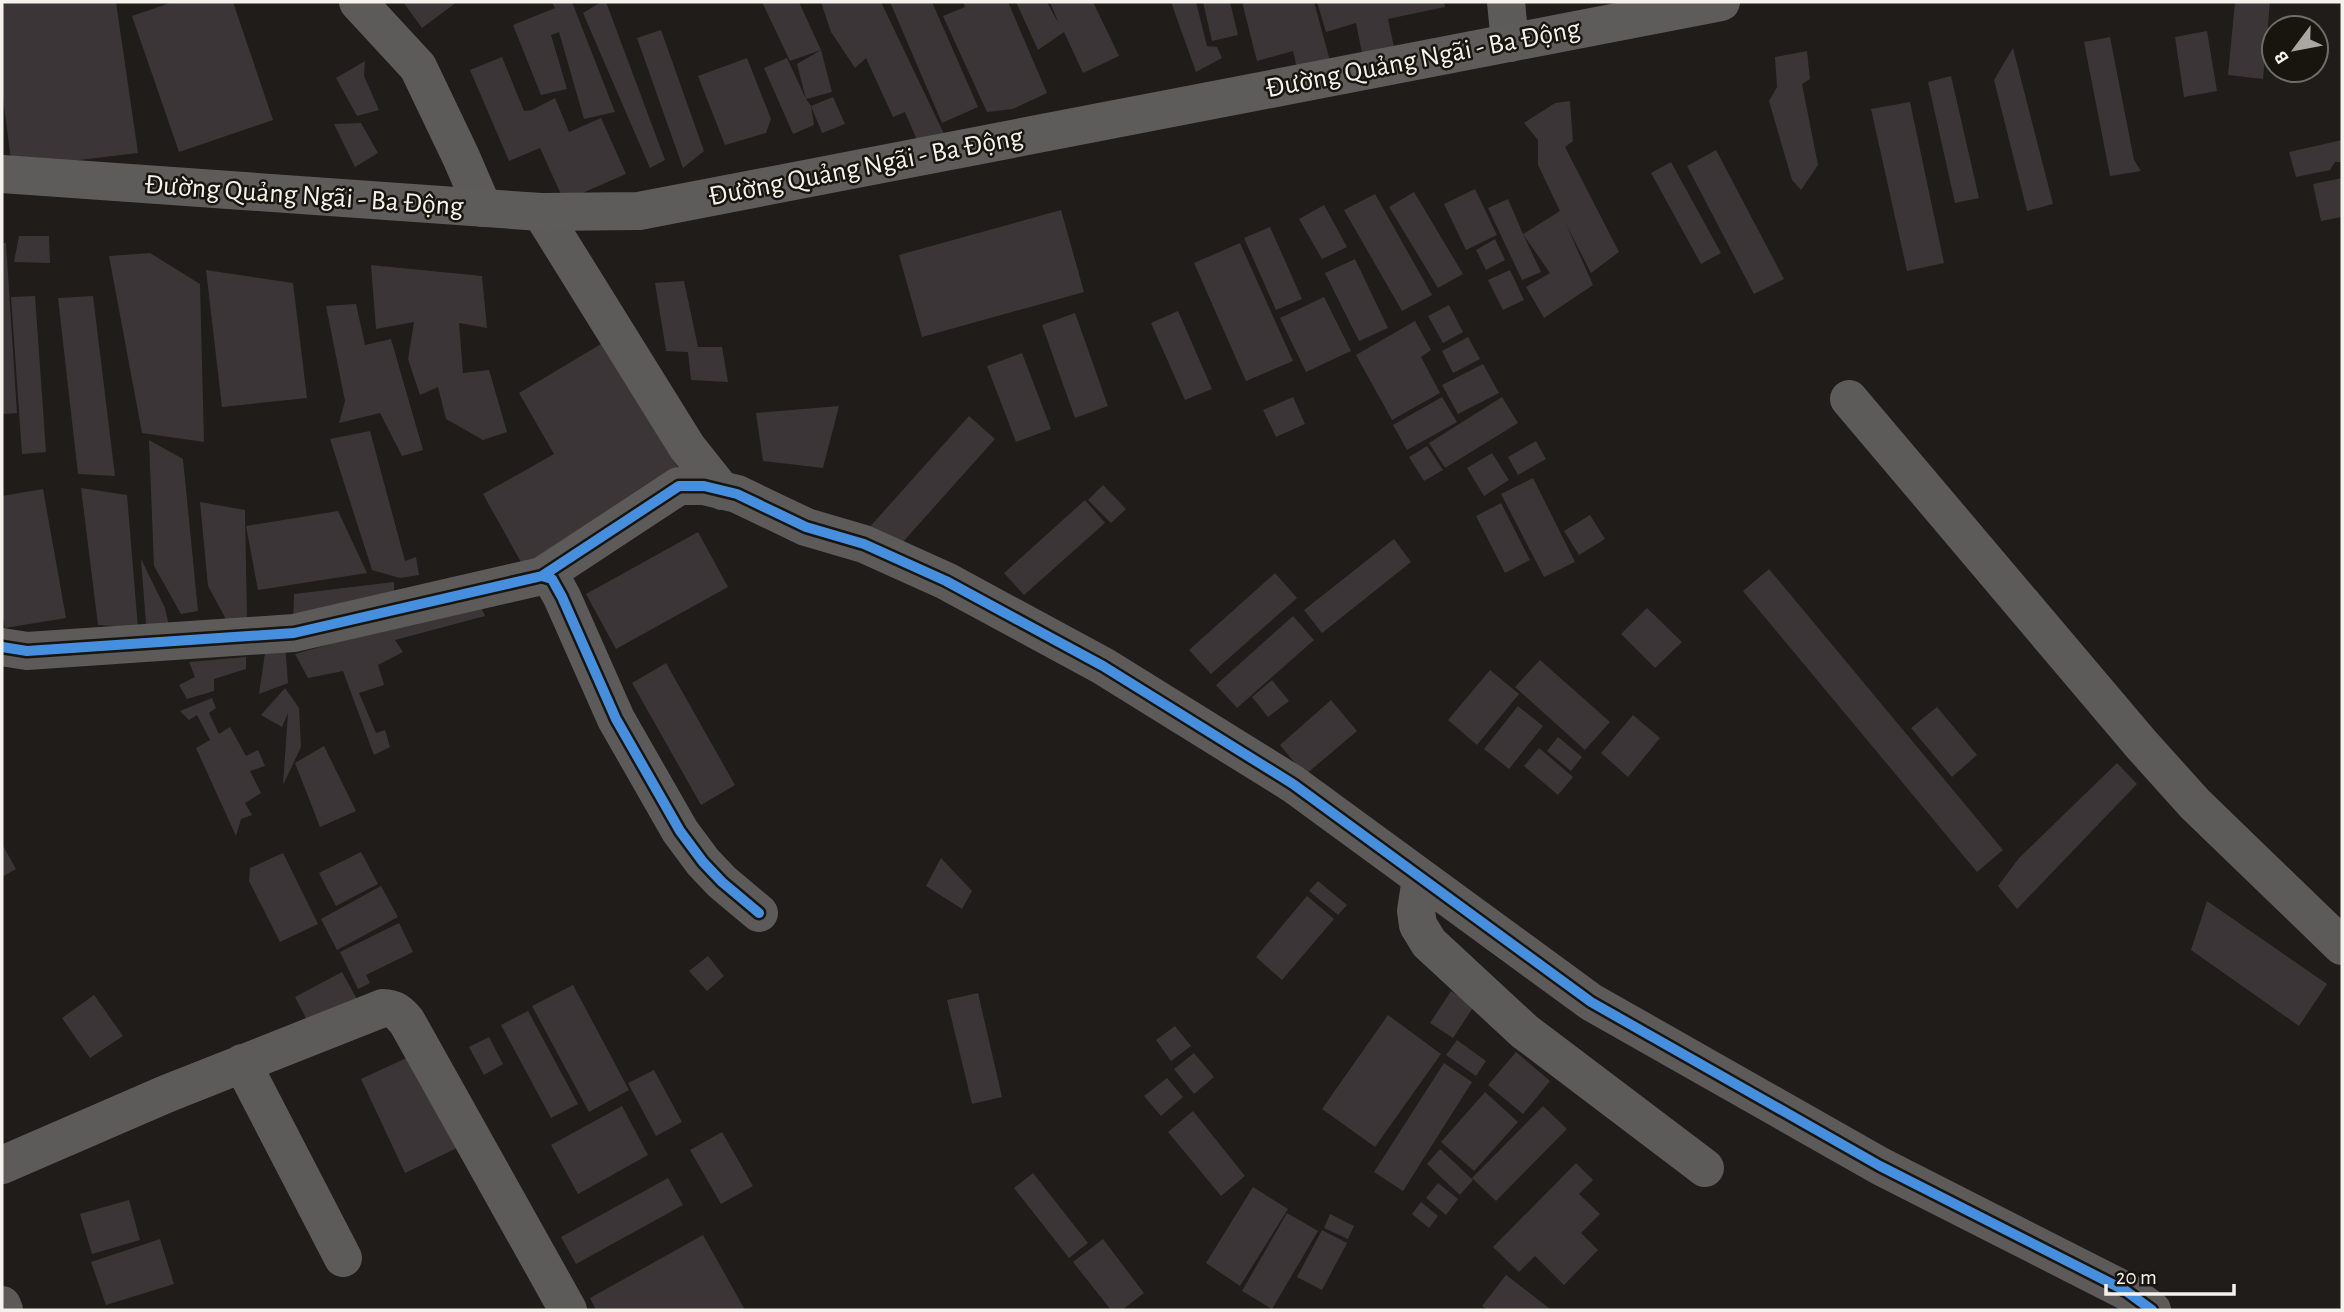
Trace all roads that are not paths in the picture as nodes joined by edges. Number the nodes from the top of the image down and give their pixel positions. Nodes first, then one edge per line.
1 (358, 2) edge
2 (1506, 2) edge
3 (1721, 2) edge
4 (1510, 43) junction
5 (2, 174) edge
6 (482, 208) junction
7 (541, 212) junction
8 (1849, 400) dead end
9 (722, 491) junction
10 (542, 576) junction
11 (2, 647) edge
12 (1421, 878) junction
13 (759, 913) dead end
14 (2342, 946) edge
15 (242, 1063) junction
16 (2, 1165) edge
17 (1705, 1168) dead end
18 (343, 1258) dead end
19 (2, 1305) edge
20 (4, 1310) edge
21 (568, 1310) edge
22 (2152, 1310) edge

1 - 6 street
2 - 4 street
3 - 4 main road, Đường Quảng Ngãi - Ba Động
4 - 7 main road, Đường Quảng Ngãi - Ba Động
5 - 6 main road, Đường Quảng Ngãi - Ba Động
6 - 7 main road, Đường Quảng Ngãi - Ba Động
7 - 9 street
8 - 14 street
9 - 10 street
9 - 12 street
10 - 11 street
10 - 13 street
12 - 17 street
12 - 22 street
15 - 16 street
15 - 18 street
15 - 21 street
19 - 20 street

